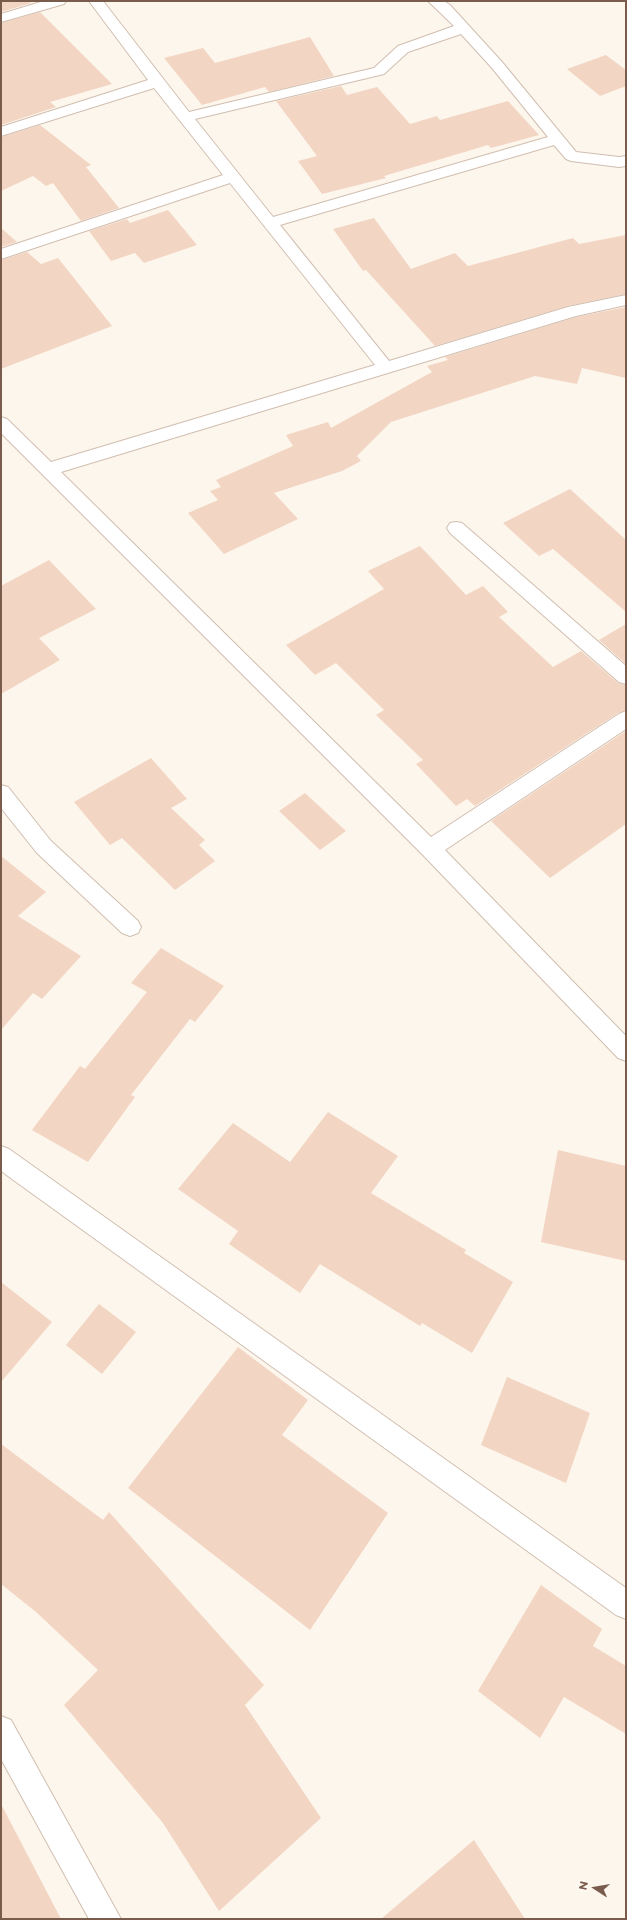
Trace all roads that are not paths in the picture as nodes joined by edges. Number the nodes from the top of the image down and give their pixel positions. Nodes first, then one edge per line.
1 (59, 1) edge
2 (96, 1) edge
3 (435, 1) edge
4 (1, 18) edge
5 (463, 28) junction
6 (157, 82) junction
7 (186, 117) junction
8 (1, 132) edge
9 (558, 139) junction
10 (626, 161) edge
11 (232, 177) junction
12 (269, 223) junction
13 (1, 254) edge
14 (626, 300) edge
15 (386, 368) junction
16 (3, 429) edge
17 (47, 470) junction
18 (456, 528) dead end
19 (626, 677) edge
20 (626, 719) edge
21 (1, 793) edge
22 (430, 849) junction
23 (130, 927) dead end
24 (623, 1044) edge
25 (1, 1157) edge
26 (626, 1605) edge
27 (1, 1730) edge
28 (106, 1919) edge

1 - 4 street
2 - 6 street
3 - 5 street
5 - 7 street
5 - 9 street
6 - 7 street
6 - 8 street
7 - 11 street
9 - 10 street
9 - 12 street
11 - 12 street
11 - 13 street
12 - 15 street
14 - 15 street
15 - 17 street
16 - 17 street
17 - 22 street
18 - 19 street
20 - 22 street
21 - 23 street
22 - 24 street
25 - 26 street
27 - 28 street

